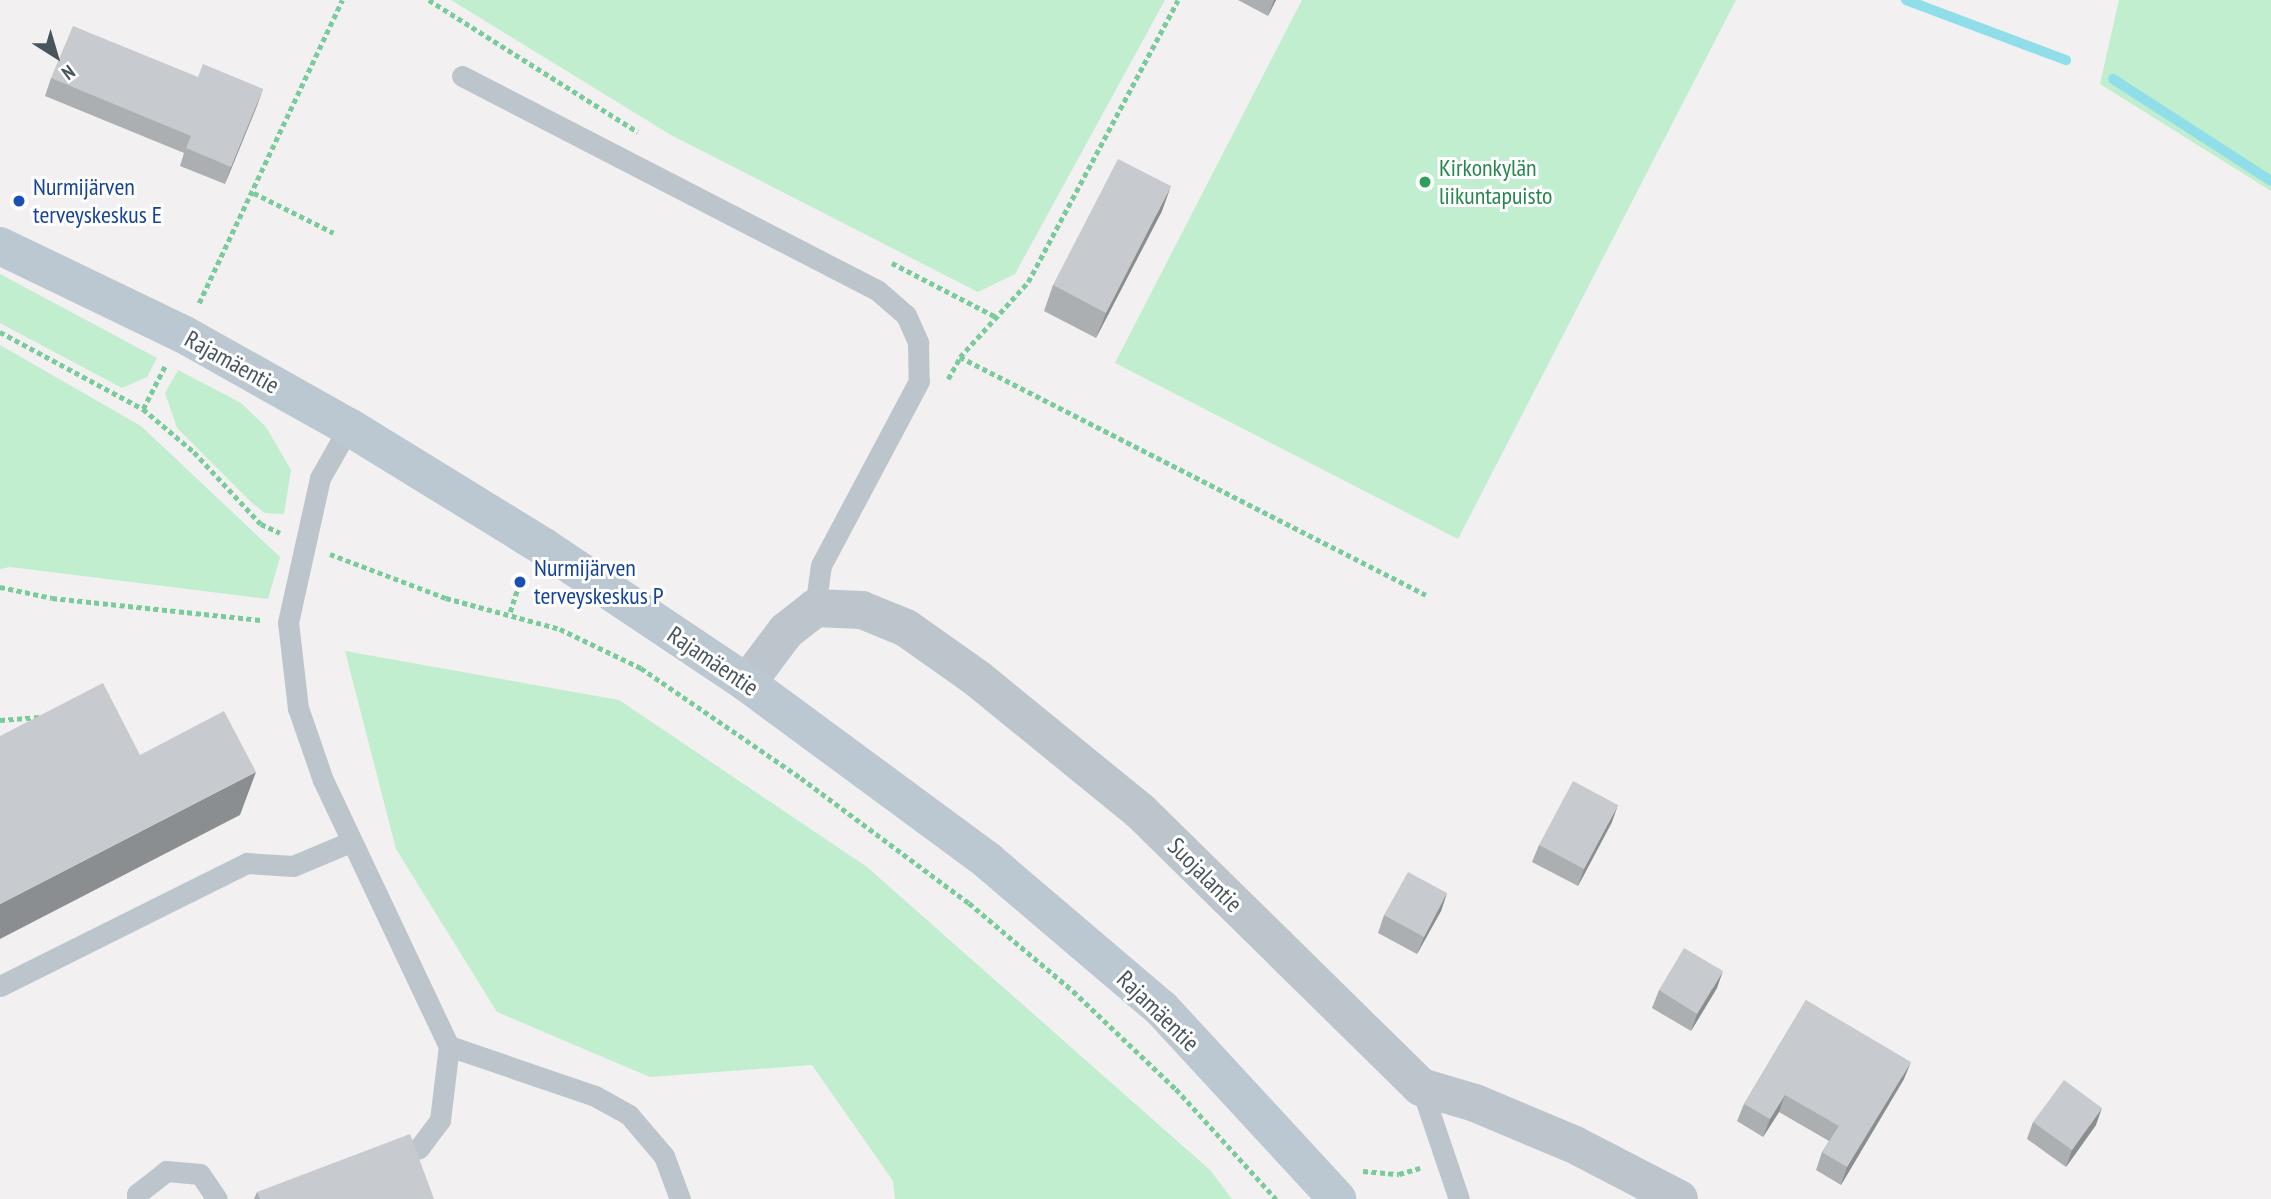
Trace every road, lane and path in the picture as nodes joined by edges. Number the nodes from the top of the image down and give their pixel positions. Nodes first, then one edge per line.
1 (342, 0) edge
2 (429, 0) edge
3 (1178, 0) edge
4 (462, 76) dead end
5 (645, 136) dead end
6 (254, 193) junction
7 (334, 233) dead end
8 (0, 246) edge
9 (887, 261) dead end
10 (996, 317) junction
11 (0, 332) edge
12 (183, 334) junction
13 (960, 357) junction
14 (947, 381) dead end
15 (143, 409) junction
16 (349, 427) junction
17 (303, 544) junction
18 (520, 582) dead end
19 (0, 587) edge
20 (1426, 595) dead end
21 (815, 608) junction
22 (510, 612) junction
23 (288, 622) junction
24 (747, 683) junction
25 (49, 716) edge
26 (0, 720) edge
27 (350, 842) junction
28 (0, 986) edge
29 (449, 1046) junction
30 (1421, 1087) junction
31 (1444, 1160) junction
32 (366, 1167) edge
33 (1331, 1192) edge
34 (137, 1199) edge
35 (217, 1199) edge
36 (680, 1199) edge
37 (1276, 1199) edge
38 (1459, 1199) edge
39 (1679, 1199) edge

1 - 6 path
2 - 5 path
3 - 10 path
4 - 21 lane
6 - 7 path
6 - 12 path
8 - 12 main road, Rajamäentie
9 - 10 path
10 - 13 path
11 - 15 path
12 - 15 path
12 - 16 main road, Rajamäentie
13 - 14 path
13 - 20 path
15 - 17 path
16 - 17 lane
16 - 24 main road, Rajamäentie
17 - 22 path
17 - 23 lane
18 - 22 path
19 - 23 path
21 - 24 street
21 - 30 street, Suojalantie
22 - 37 path
23 - 27 lane
24 - 33 main road, Rajamäentie
25 - 26 path
27 - 28 lane
27 - 29 lane
29 - 32 lane
29 - 36 lane
30 - 31 lane
30 - 39 street, Suojalantie
31 - 33 path
31 - 38 lane
34 - 35 lane

